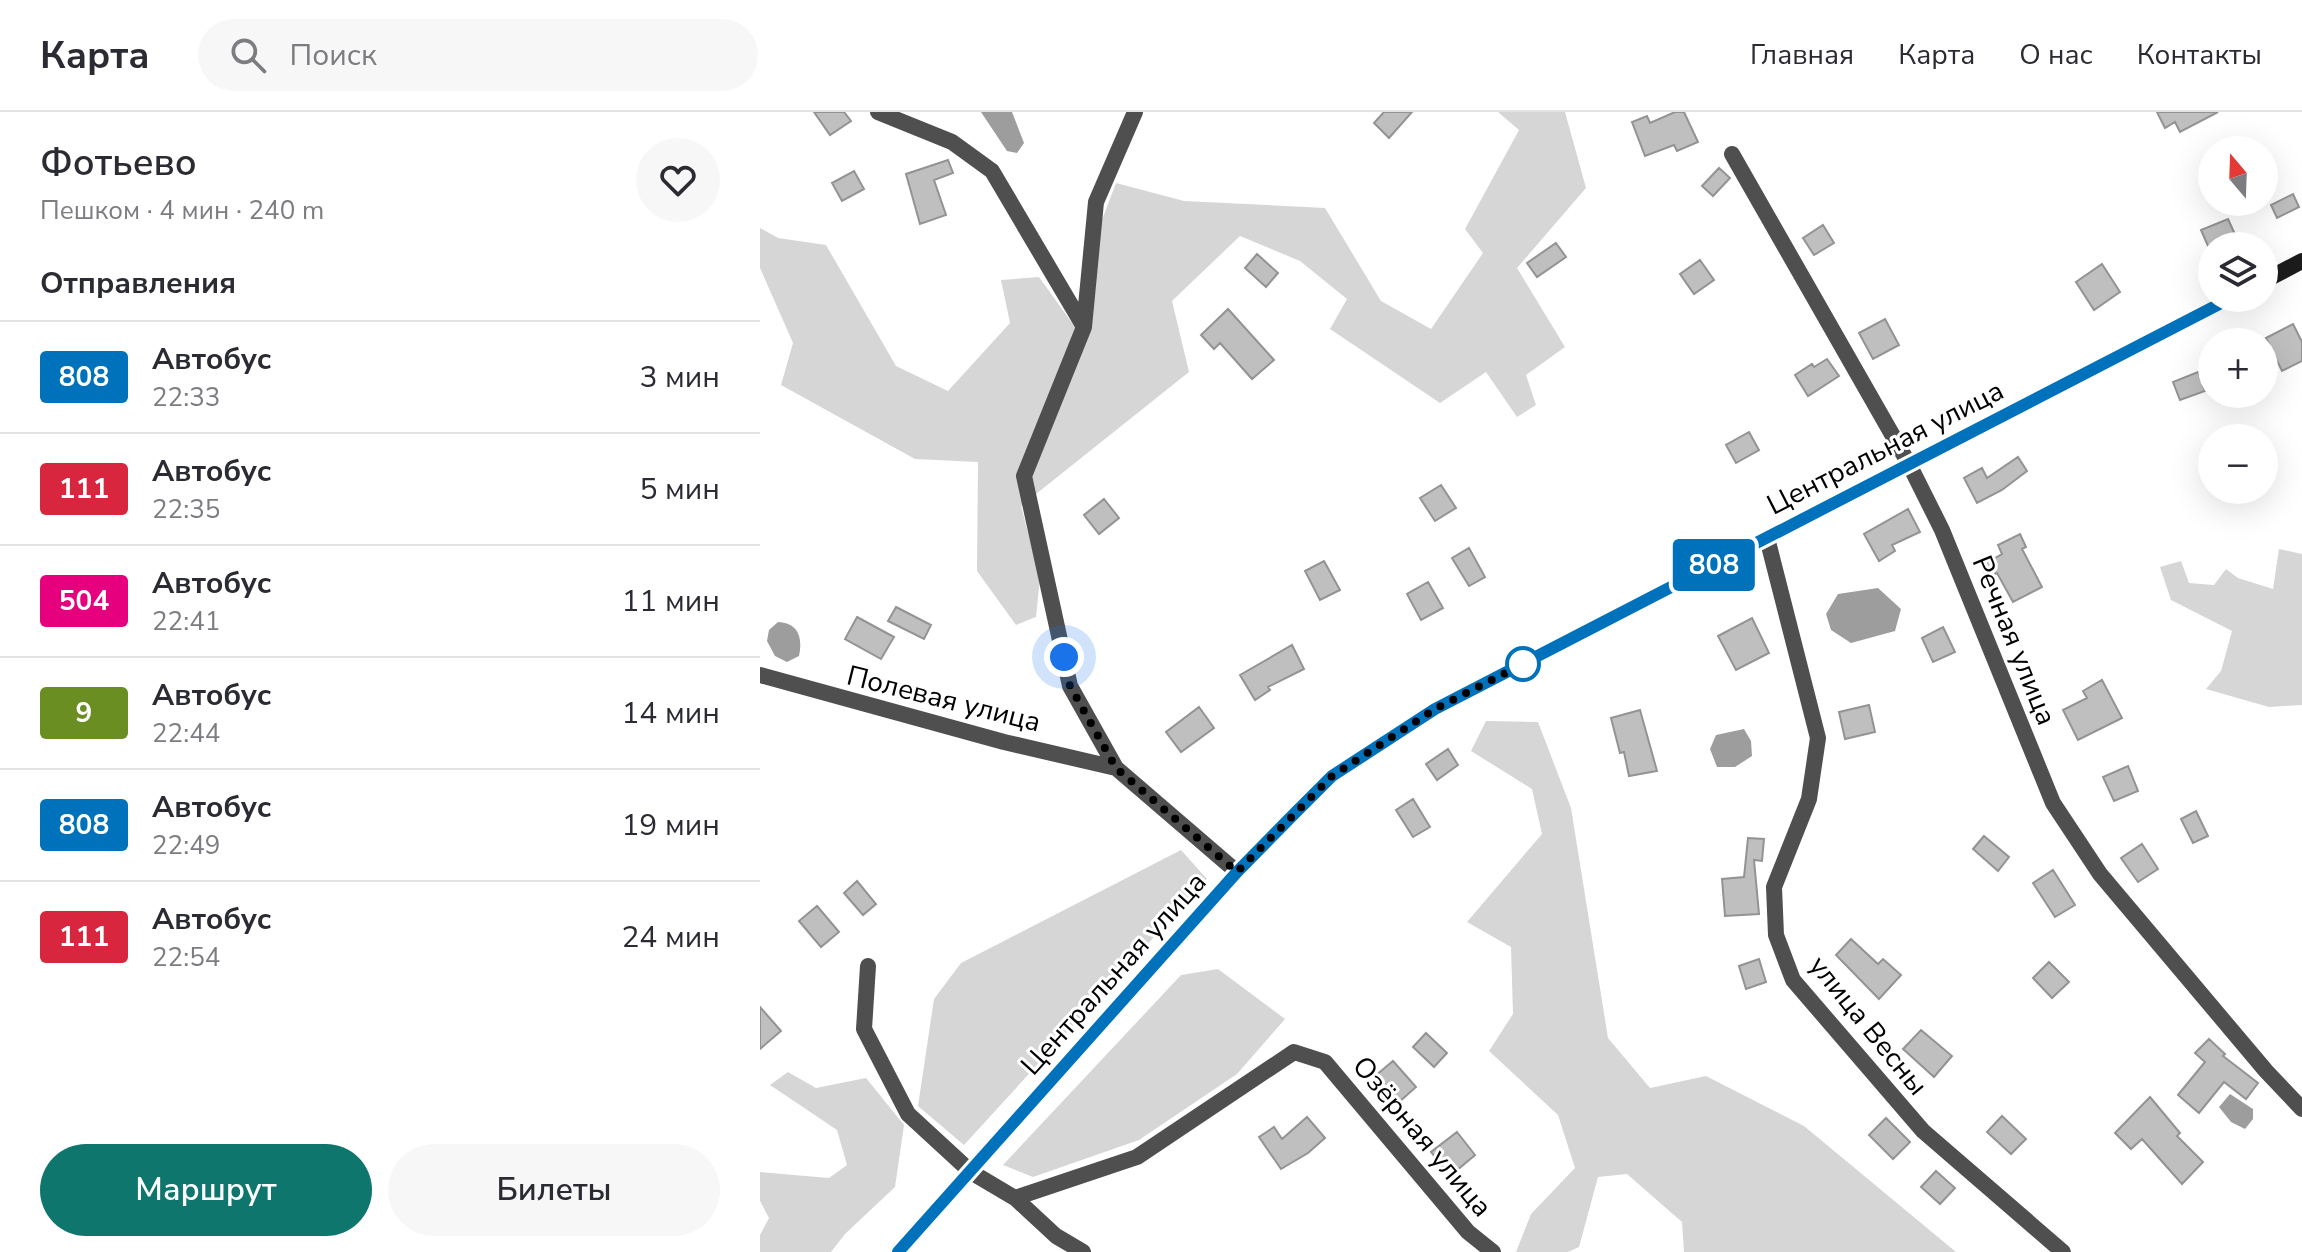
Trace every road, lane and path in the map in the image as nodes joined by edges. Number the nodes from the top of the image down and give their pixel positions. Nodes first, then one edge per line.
1 (878, 112) edge
2 (1135, 112) edge
3 (1732, 154) dead end
4 (2302, 261) edge
5 (2278, 274) edge
6 (2204, 312) edge
7 (1084, 327) junction
8 (1909, 464) junction
9 (1767, 538) junction
10 (760, 675) edge
11 (1116, 768) junction
12 (1237, 872) junction
13 (868, 966) dead end
14 (2302, 1109) edge
15 (971, 1172) junction
16 (1015, 1198) junction
17 (898, 1252) edge
18 (1083, 1252) edge
19 (1493, 1252) edge
20 (2063, 1252) edge

1 - 7 street
2 - 7 street
3 - 8 street, Речная улица
4 - 5 main road
6 - 8 main road, Центральная улица
7 - 11 street
8 - 9 main road, Центральная улица
8 - 14 street, Речная улица
9 - 12 main road, Центральная улица
9 - 20 street, улица Весны
10 - 11 street, Полевая улица
11 - 12 street
12 - 15 main road, Центральная улица
13 - 15 street
15 - 16 street
15 - 17 main road, Центральная улица
16 - 18 street
16 - 19 street, Озёрная улица

